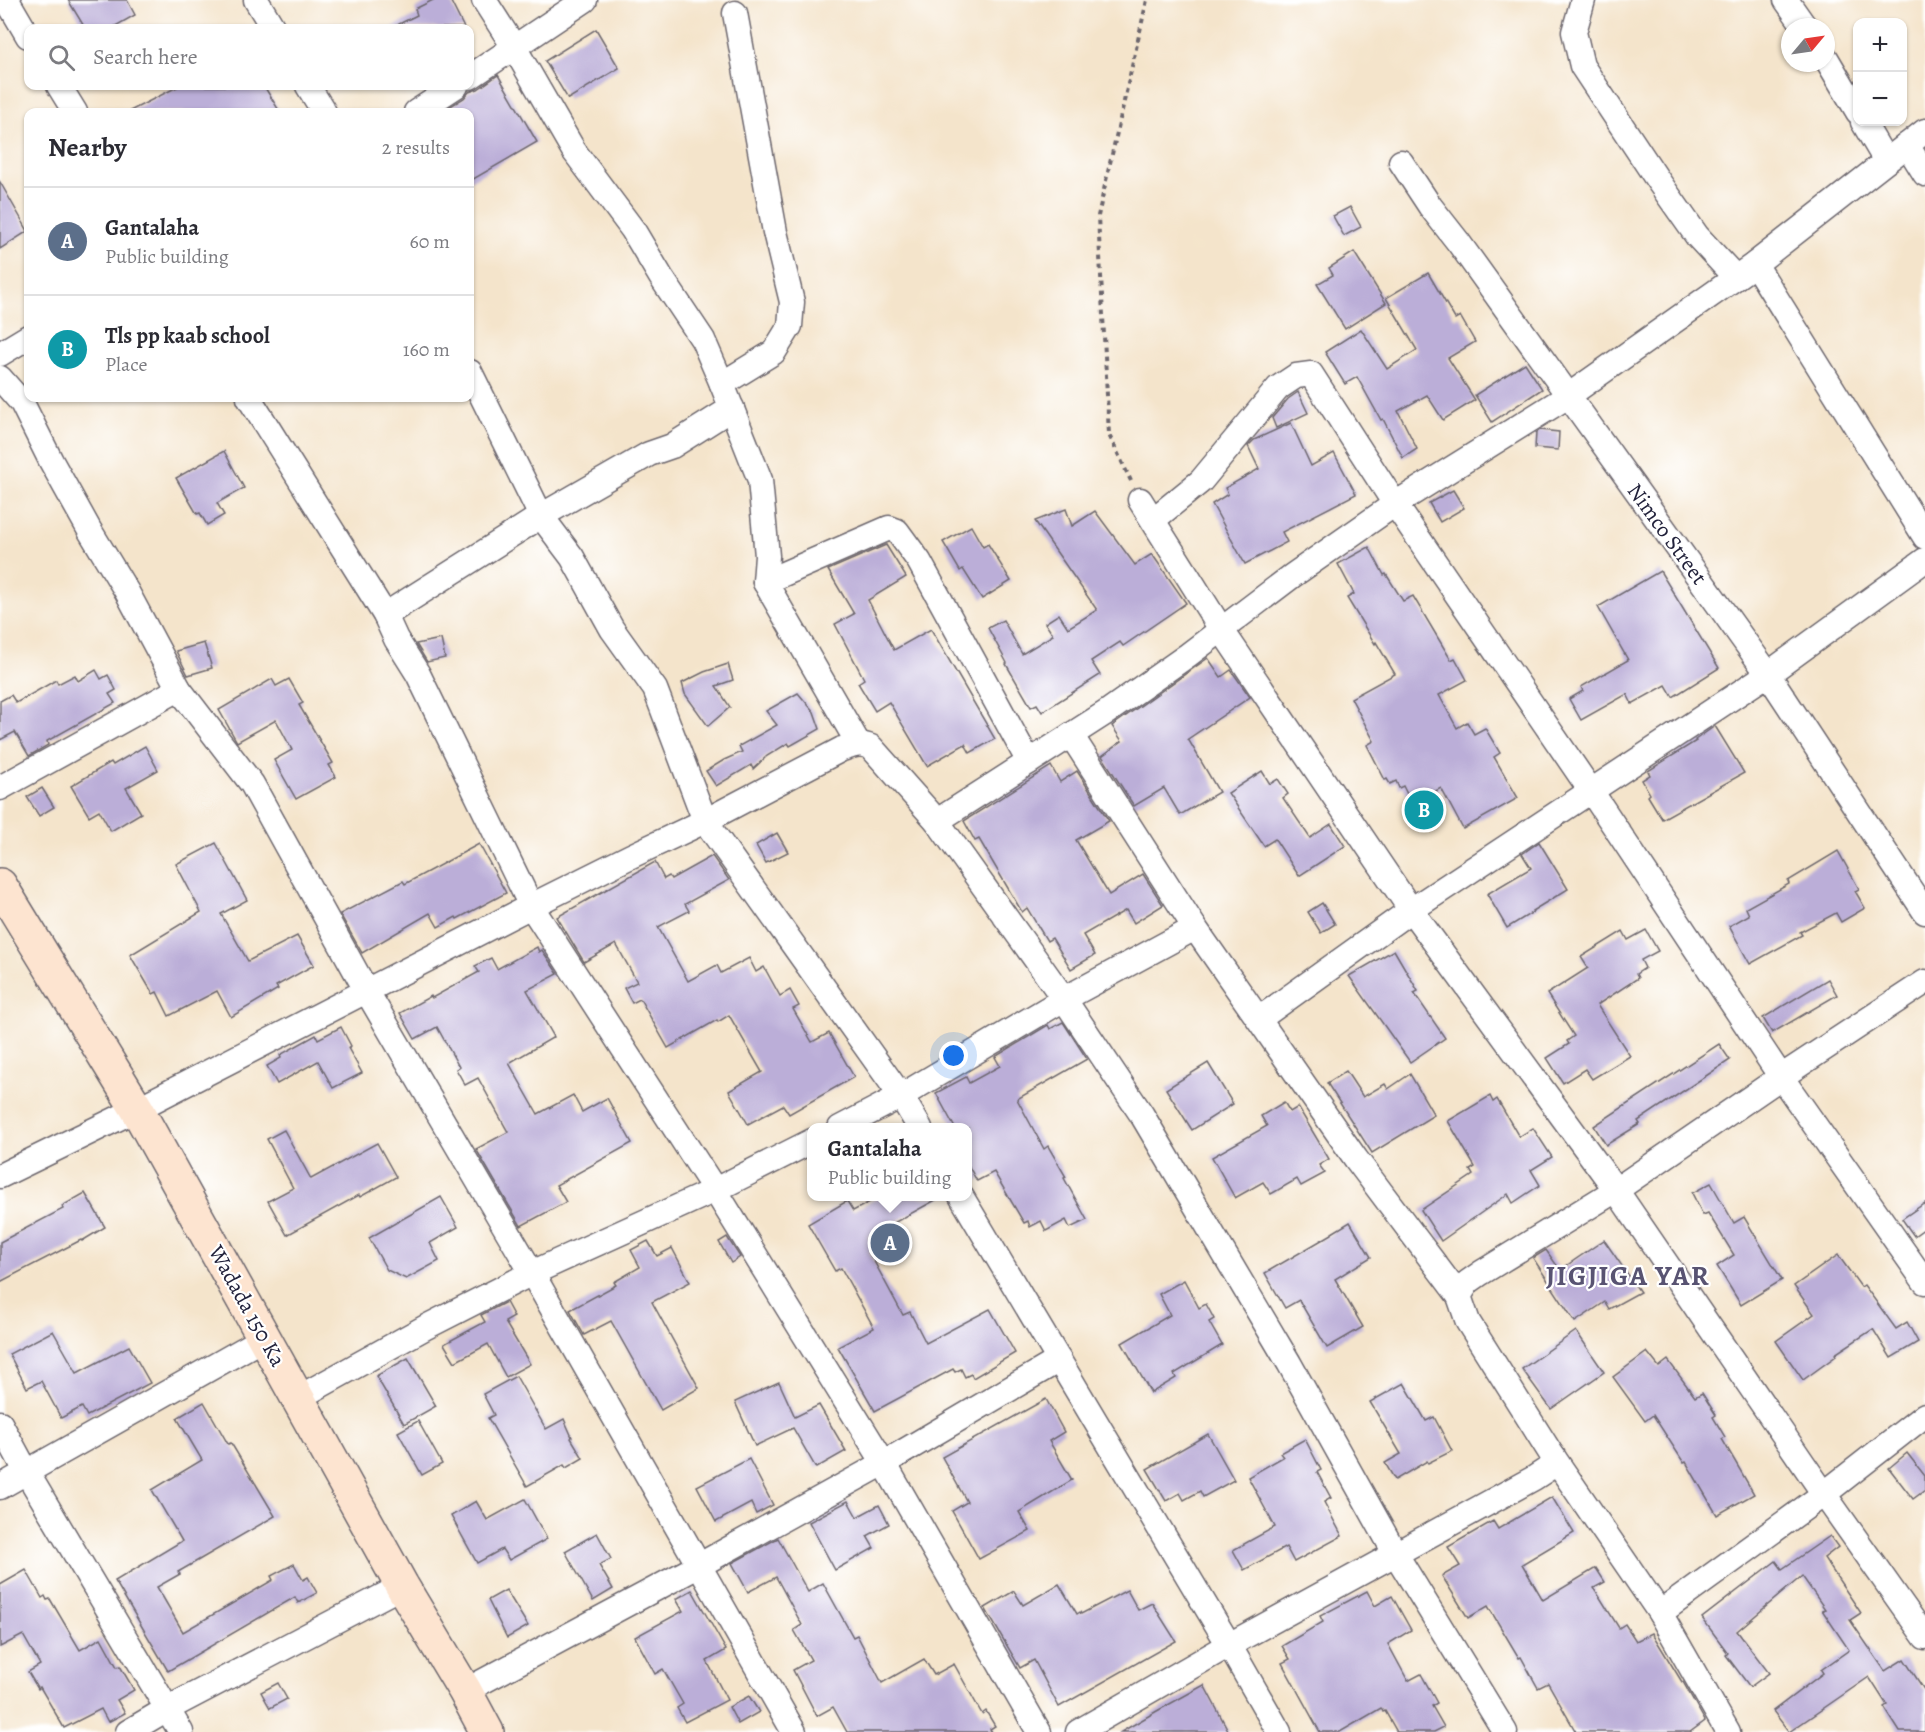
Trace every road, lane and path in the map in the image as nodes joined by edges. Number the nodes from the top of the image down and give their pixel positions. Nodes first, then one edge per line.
1 (7, 0) edge
2 (256, 0) edge
3 (484, 0) edge
4 (585, 0) edge
5 (1147, 0) edge
6 (1582, 0) edge
7 (1786, 0) edge
8 (735, 13) dead end
9 (1798, 18) edge
10 (271, 24) edge
11 (24, 29) edge
12 (514, 47) junction
13 (1834, 72) edge
14 (474, 74) edge
15 (61, 90) edge
16 (310, 90) edge
17 (450, 90) edge
18 (1853, 105) edge
19 (73, 108) edge
20 (322, 108) edge
21 (422, 108) edge
22 (1865, 126) edge
23 (1916, 138) edge
24 (1886, 161) junction
25 (1401, 162) dead end
26 (1925, 174) edge
27 (1755, 264) junction
28 (1735, 277) junction
29 (24, 339) edge
30 (0, 354) edge
31 (0, 378) edge
32 (474, 380) edge
33 (722, 384) junction
34 (1568, 396) junction
35 (251, 402) edge
36 (732, 408) junction
37 (1140, 500) joint
38 (1395, 504) junction
39 (541, 516) junction
40 (1153, 520) junction
41 (1925, 537) edge
42 (1925, 560) edge
43 (765, 582) junction
44 (385, 615) junction
45 (1221, 629) junction
46 (1768, 674) junction
47 (179, 689) junction
48 (1071, 735) junction
49 (858, 743) junction
50 (1029, 762) junction
51 (0, 788) edge
52 (1591, 791) junction
53 (705, 821) junction
54 (937, 821) junction
55 (0, 885) edge
56 (531, 906) junction
57 (1411, 910) junction
58 (1925, 912) edge
59 (1195, 928) junction
60 (1925, 982) edge
61 (366, 990) junction
62 (1064, 999) junction
63 (1259, 1020) junction
64 (1781, 1077) junction
65 (901, 1096) junction
66 (137, 1108) junction
67 (850, 1123) edge
68 (917, 1123) edge
69 (807, 1144) edge
70 (0, 1176) edge
71 (715, 1190) junction
72 (1616, 1190) junction
73 (963, 1201) edge
74 (532, 1273) junction
75 (1925, 1282) edge
76 (1459, 1296) junction
77 (264, 1338) junction
78 (1059, 1360) junction
79 (298, 1398) junction
80 (1925, 1415) edge
81 (0, 1423) edge
82 (1554, 1458) junction
83 (884, 1463) junction
84 (26, 1471) junction
85 (0, 1487) edge
86 (1824, 1494) junction
87 (1395, 1553) junction
88 (698, 1566) junction
89 (402, 1586) junction
90 (1660, 1613) junction
91 (1925, 1637) edge
92 (1229, 1645) junction
93 (465, 1691) junction
94 (167, 1709) junction
95 (128, 1732) edge
96 (181, 1732) edge
97 (487, 1732) edge
98 (794, 1732) edge
99 (1039, 1732) edge
100 (1078, 1732) edge
101 (1279, 1732) edge
102 (1505, 1732) edge
103 (1728, 1732) edge

1 - 11 street
2 - 10 street
3 - 12 street
4 - 12 street
5 - 37 path
6 - 28 street
7 - 9 street
8 - 33 street
12 - 14 street
12 - 33 street
13 - 18 street
15 - 19 street
16 - 20 street
17 - 21 street
22 - 24 street
23 - 24 street
23 - 26 street
24 - 27 street
25 - 34 street, Nimco Street
27 - 28 street
27 - 41 street
28 - 34 street
29 - 30 street
31 - 47 street
32 - 39 street
33 - 36 street
34 - 38 street
34 - 46 street, Nimco Street
35 - 44 street
36 - 39 street
36 - 43 street
37 - 40 street
38 - 40 street
38 - 45 street
38 - 52 street
39 - 44 street
39 - 53 street
40 - 45 street
42 - 46 street
43 - 49 street
43 - 50 street
44 - 56 street
45 - 48 street
45 - 57 street
46 - 52 street
46 - 58 street, Nimco Street
47 - 51 street
47 - 61 street
48 - 50 street
48 - 59 street
49 - 53 street
49 - 54 street
50 - 54 street
52 - 57 street
52 - 64 street
53 - 56 street
53 - 65 street
54 - 62 street
55 - 66 street, Wadada 150 Ka
56 - 61 street
56 - 71 street
57 - 63 street
57 - 72 street
59 - 62 street
59 - 63 street
60 - 64 street
61 - 66 street
61 - 74 street
62 - 65 street
62 - 87 street
63 - 76 street
64 - 72 street
64 - 75 street
65 - 67 street
65 - 68 street
66 - 70 street
66 - 77 street, Wadada 150 Ka
69 - 71 street
71 - 74 street
71 - 83 street
72 - 76 street
72 - 86 street
73 - 78 street
74 - 79 street
74 - 88 street
76 - 82 street
77 - 79 street, Wadada 150 Ka
77 - 84 street
78 - 83 street
78 - 92 street
79 - 89 street, Wadada 150 Ka
80 - 86 street
81 - 84 street
82 - 87 street
82 - 90 street
83 - 88 street
83 - 99 street
84 - 85 street
84 - 94 street
86 - 90 street
86 - 91 street
87 - 92 street
87 - 102 street
88 - 93 street
88 - 98 street
89 - 93 street, Wadada 150 Ka
89 - 94 street
90 - 103 street
92 - 100 street
92 - 101 street
93 - 97 street, Wadada 150 Ka
94 - 95 street
94 - 96 street

